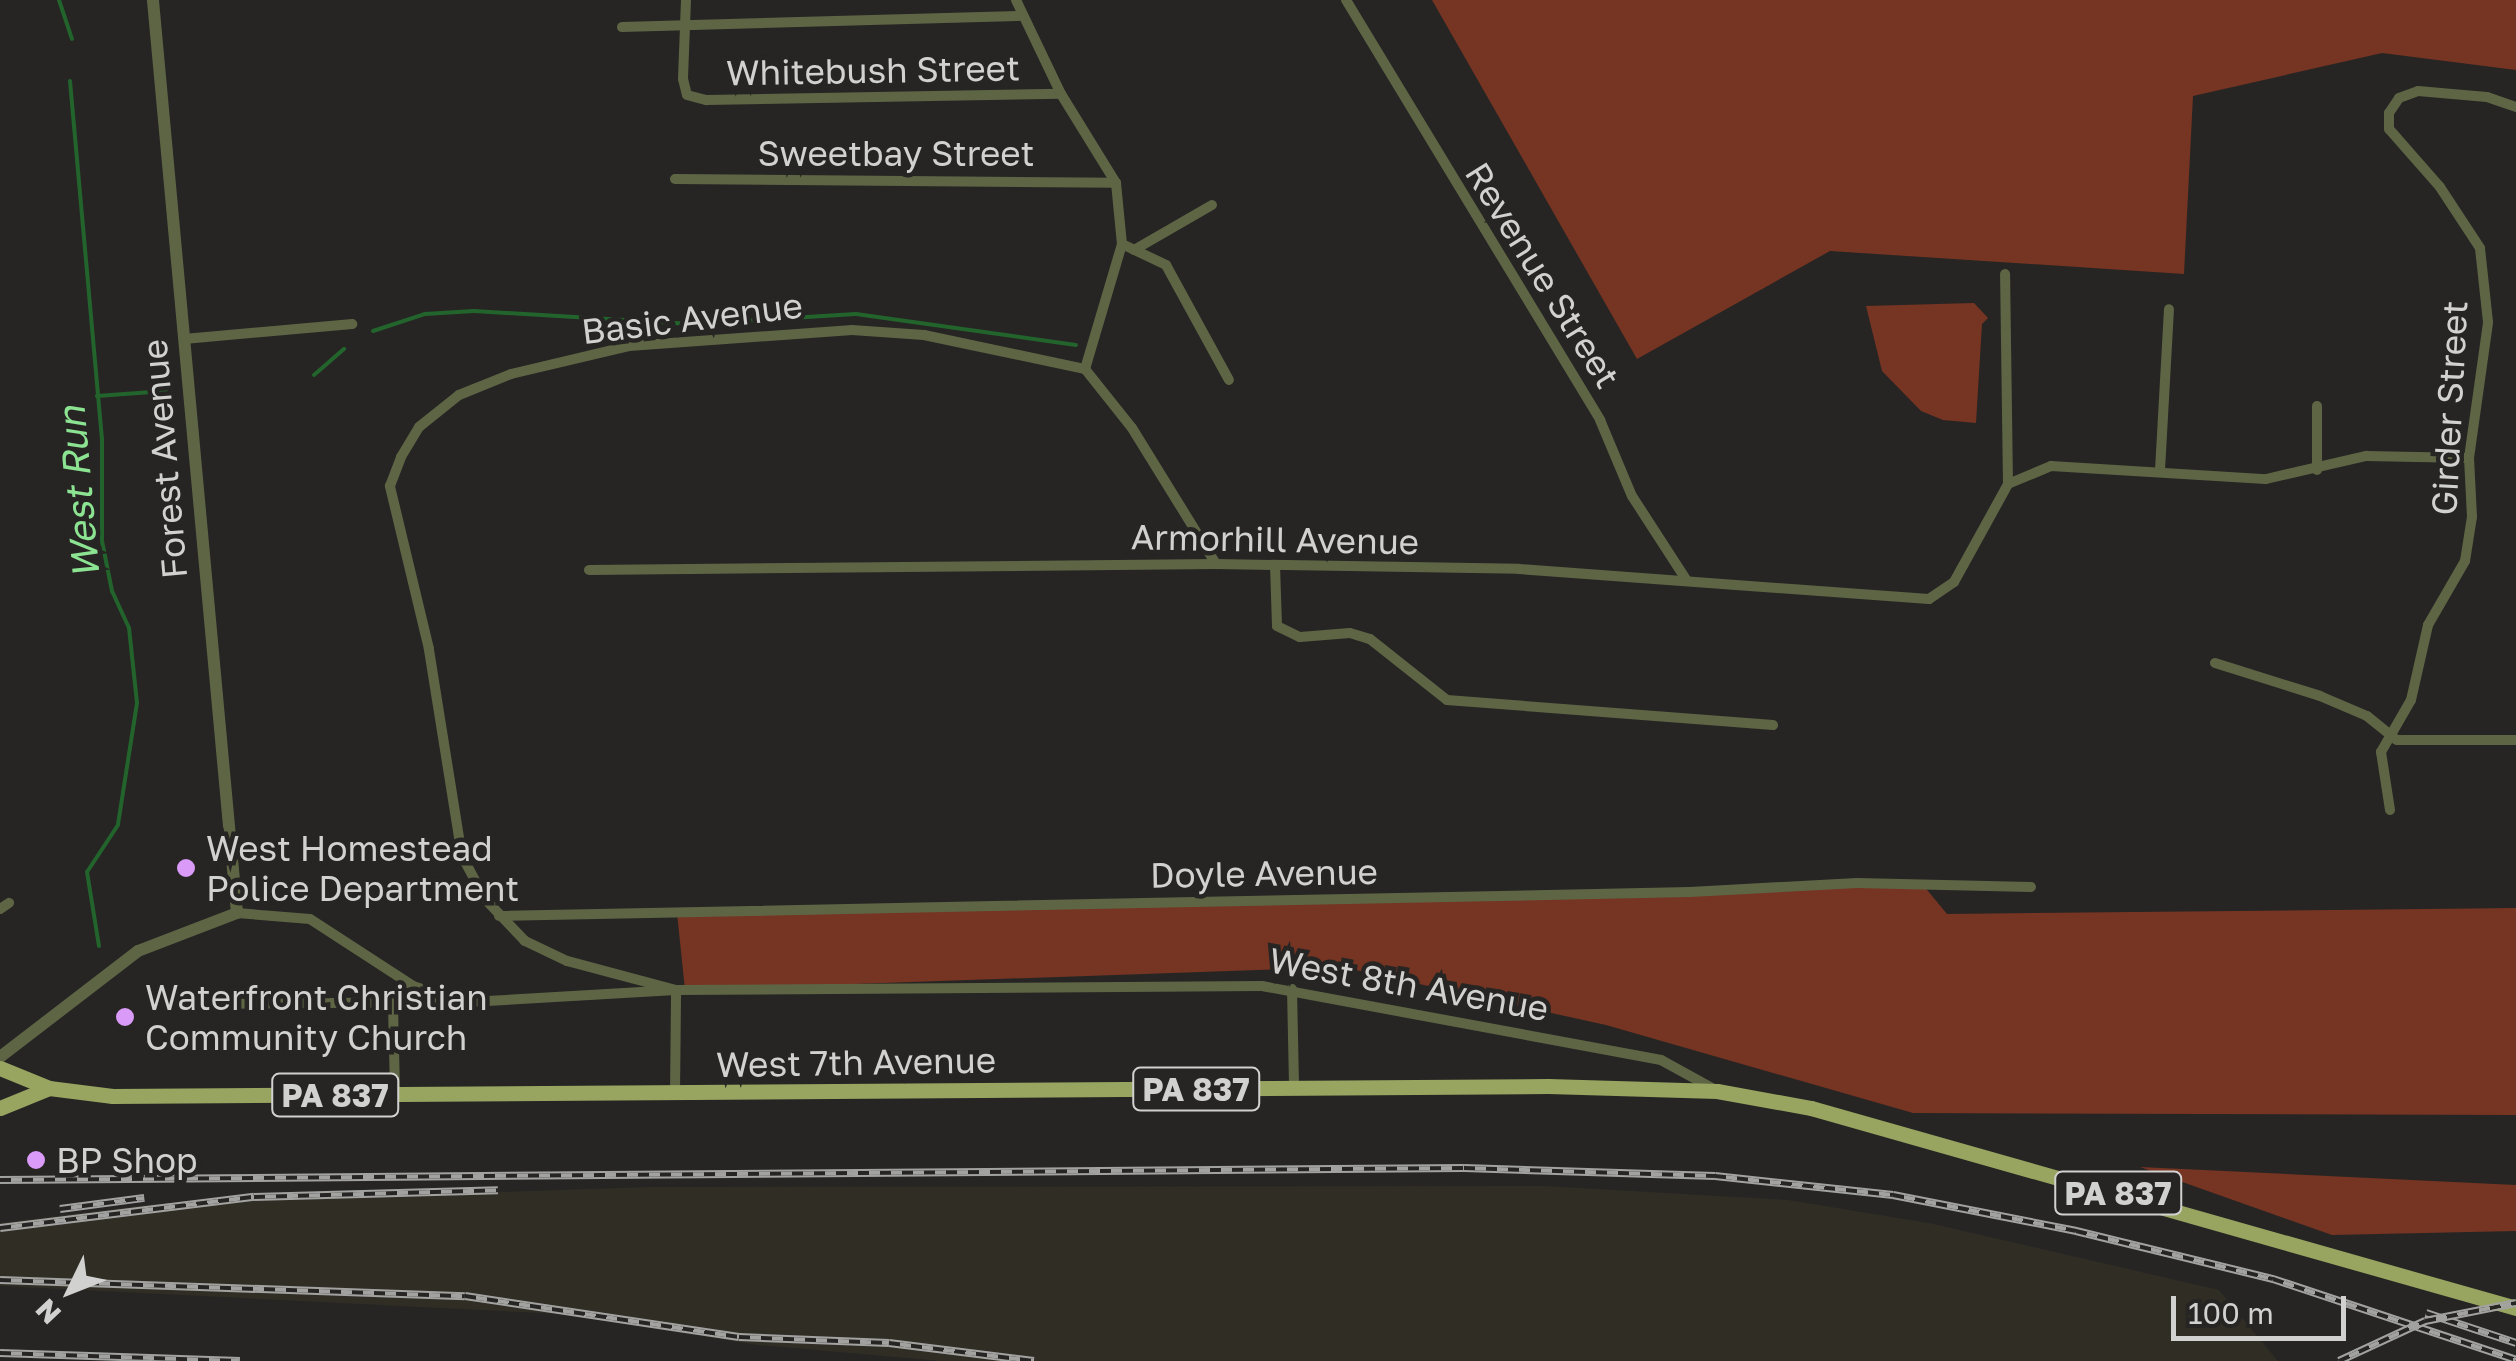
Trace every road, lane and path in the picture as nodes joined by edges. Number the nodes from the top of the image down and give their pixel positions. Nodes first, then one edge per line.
1 (153, 0) edge
2 (686, 0) edge
3 (1016, 0) edge
4 (1346, 0) edge
5 (1022, 16) junction
6 (622, 27) dead end
7 (683, 27) junction
8 (1061, 94) junction
9 (2516, 107) edge
10 (674, 179) dead end
11 (1116, 183) junction
12 (1212, 205) dead end
13 (1122, 244) junction
14 (1134, 250) junction
15 (2005, 274) dead end
16 (2169, 309) dead end
17 (352, 324) dead end
18 (184, 339) junction
19 (1086, 368) junction
20 (1229, 380) dead end
21 (2317, 406) dead end
22 (2470, 458) junction
23 (2160, 470) junction
24 (2317, 470) junction
25 (2008, 484) junction
26 (1216, 564) junction
27 (1275, 565) junction
28 (588, 570) dead end
29 (1687, 581) junction
30 (2215, 663) dead end
31 (1773, 725) dead end
32 (2389, 736) junction
33 (2516, 740) edge
34 (2390, 810) dead end
35 (2031, 887) dead end
36 (237, 913) junction
37 (499, 916) junction
38 (1292, 989) junction
39 (676, 990) junction
40 (469, 1002) junction
41 (194, 1004) dead end
42 (392, 1004) junction
43 (0, 1057) edge
44 (0, 1068) edge
45 (49, 1088) junction
46 (1294, 1088) junction
47 (1717, 1091) junction
48 (395, 1094) junction
49 (674, 1094) junction
50 (0, 1108) edge
51 (2516, 1308) edge

1 - 18 street, Forest Avenue
2 - 7 street
3 - 5 street
4 - 29 street, Revenue Street
5 - 7 street
5 - 8 street
6 - 7 street
7 - 8 street, Whitebush Street
8 - 11 street
9 - 22 street, Girder Street
10 - 11 street, Sweetbay Street
11 - 13 street
12 - 14 street
13 - 14 street
13 - 19 street
14 - 20 street
15 - 25 street
16 - 23 street
17 - 18 street
18 - 36 street, Forest Avenue
19 - 26 street
19 - 37 street, Basic Avenue
21 - 24 street
22 - 24 street
22 - 32 street, Girder Street
23 - 24 street
23 - 25 street
25 - 29 street, Armorhill Avenue
26 - 27 street, Armorhill Avenue
26 - 28 street, Armorhill Avenue
27 - 29 street, Armorhill Avenue
27 - 31 street
30 - 32 street
32 - 33 street
32 - 34 street
35 - 37 street, Doyle Avenue
36 - 40 street
36 - 43 street
37 - 39 street, Basic Avenue
38 - 39 street, West 8th Avenue
38 - 46 street
38 - 47 street, West 8th Avenue
39 - 40 street, West 8th Avenue
39 - 49 street
40 - 42 street, West 8th Avenue
41 - 42 street, West 8th Avenue
42 - 48 street
44 - 45 main road, West 7th Avenue / PA 837
45 - 48 main road, West 7th Avenue / PA 837
45 - 50 main road
46 - 47 main road, West 7th Avenue / PA 837
46 - 49 main road, West 7th Avenue / PA 837
47 - 51 main road, West 8th Avenue / PA 837
48 - 49 main road, West 7th Avenue / PA 837

